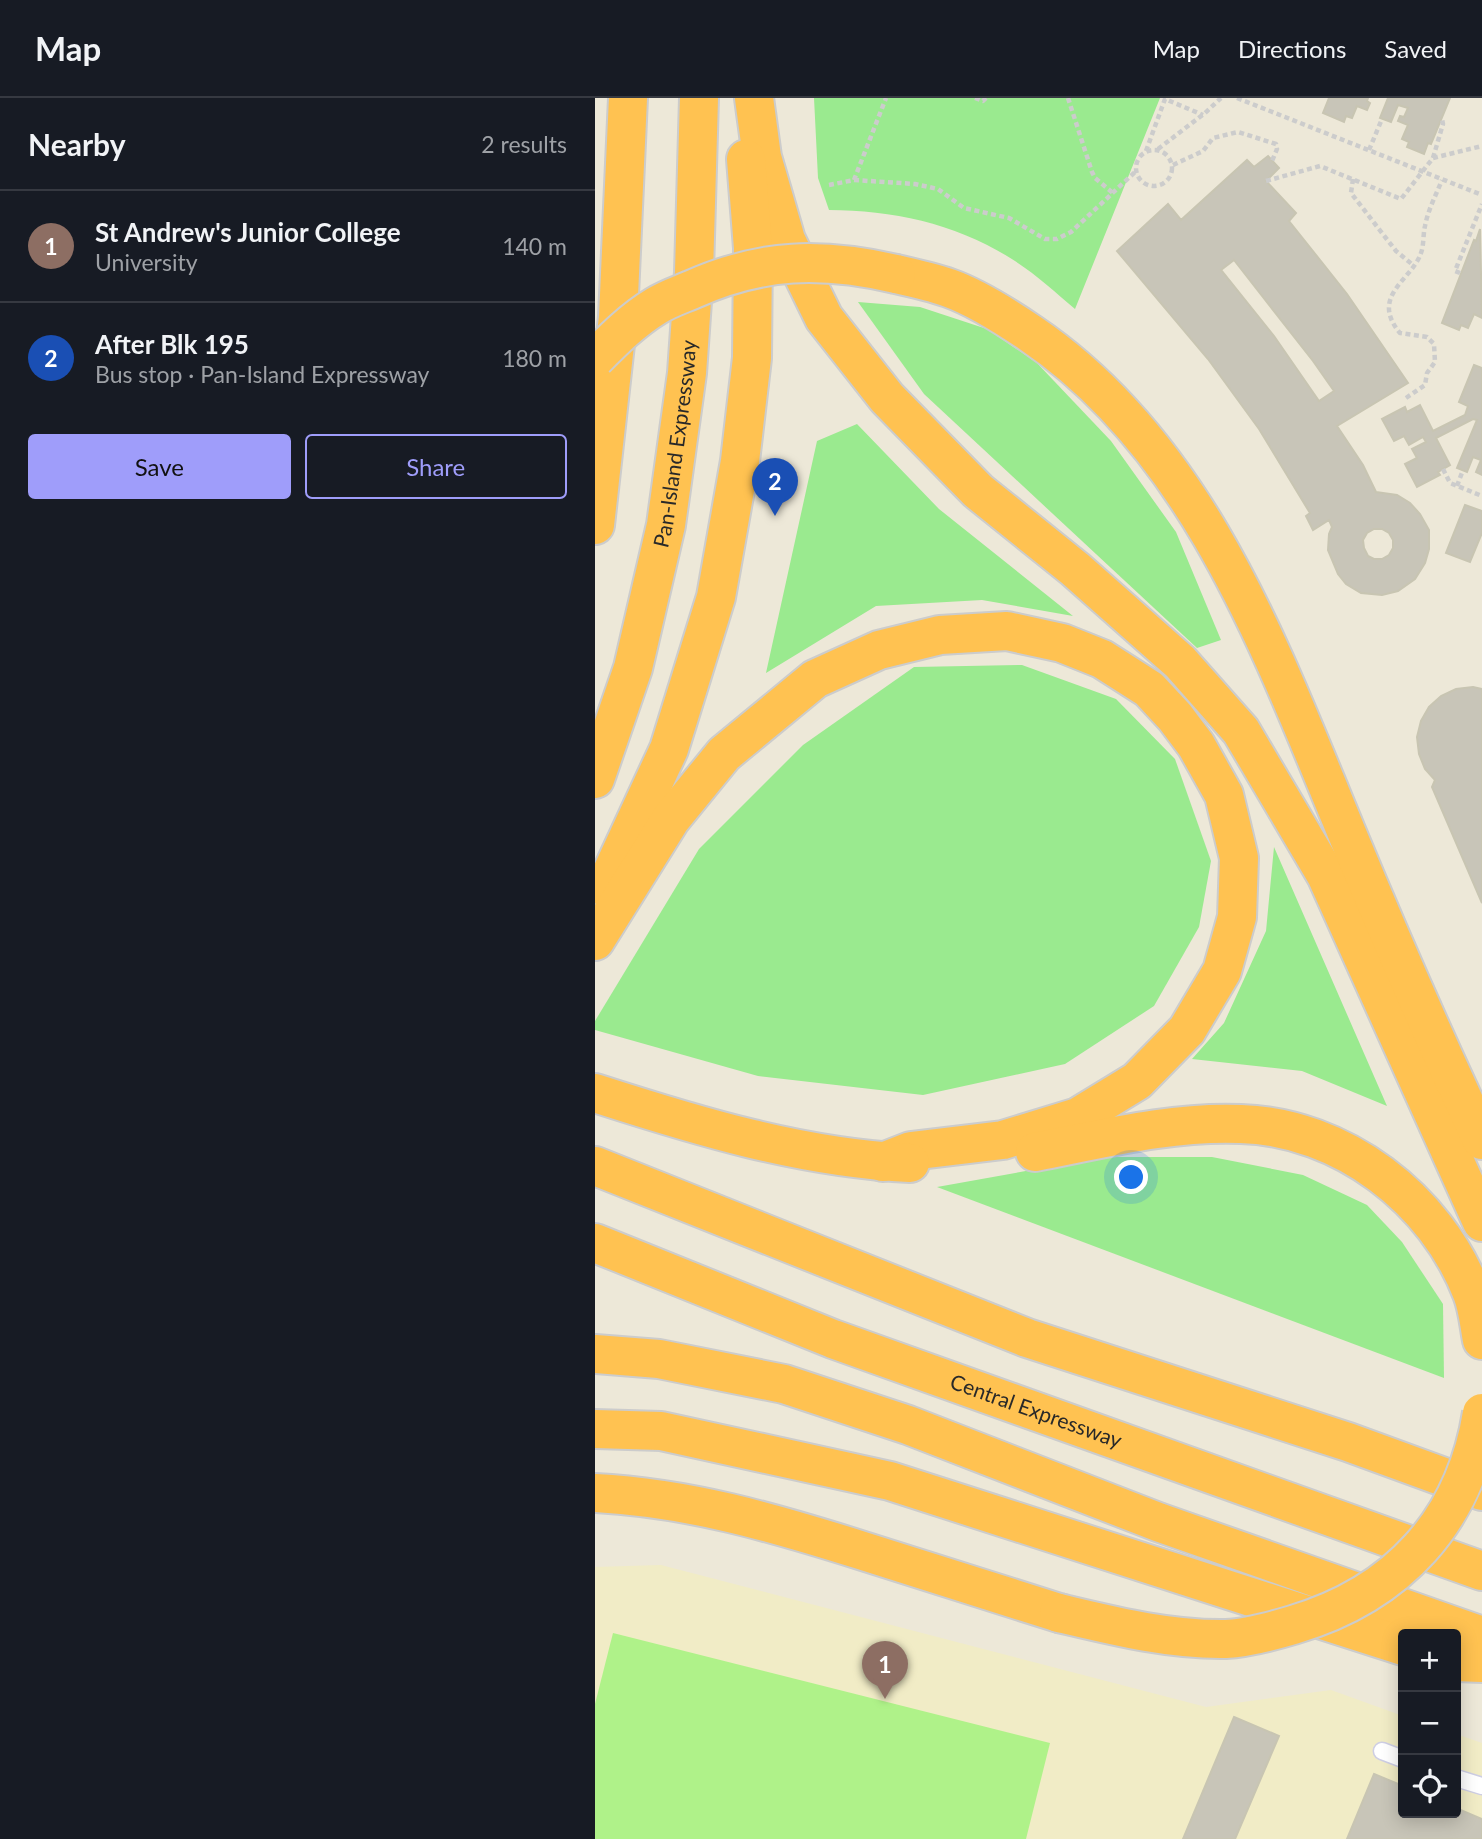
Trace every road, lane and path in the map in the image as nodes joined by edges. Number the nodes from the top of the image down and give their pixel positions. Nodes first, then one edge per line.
1 (628, 98) edge
2 (699, 98) edge
3 (742, 98) edge
4 (754, 98) edge
5 (887, 98) edge
6 (975, 98) edge
7 (986, 98) edge
8 (1068, 98) edge
9 (1221, 98) edge
10 (1237, 98) edge
11 (1203, 115) junction
12 (1441, 118) dead end
13 (1382, 119) dead end
14 (1482, 146) edge
15 (1158, 149) junction
16 (1146, 150) junction
17 (1369, 150) junction
18 (1433, 158) junction
19 (1272, 161) dead end
20 (1173, 165) junction
21 (1135, 172) junction
22 (1353, 179) junction
23 (854, 180) junction
24 (1442, 180) junction
25 (1266, 181) dead end
26 (829, 185) dead end
27 (1112, 193) junction
28 (1482, 195) edge
29 (1482, 204) edge
30 (1479, 218) edge
31 (1413, 265) junction
32 (1460, 273) dead end
33 (595, 358) edge
34 (1406, 398) dead end
35 (1443, 469) dead end
36 (1463, 470) dead end
37 (1457, 486) junction
38 (1482, 496) edge
39 (595, 525) edge
40 (595, 779) edge
41 (595, 909) edge
42 (595, 941) edge
43 (595, 1093) edge
44 (1482, 1140) edge
45 (883, 1162) junction
46 (595, 1166) edge
47 (1482, 1223) edge
48 (595, 1243) edge
49 (1482, 1340) edge
50 (595, 1354) edge
51 (1482, 1413) edge
52 (595, 1429) edge
53 (1482, 1491) edge
54 (595, 1493) edge
55 (1482, 1571) edge
56 (1482, 1636) edge
57 (1398, 1644) edge
58 (1461, 1662) edge
59 (1482, 1663) edge
60 (1382, 1751) dead end
61 (1398, 1757) edge
62 (1461, 1780) edge
63 (1482, 1786) edge

1 - 39 highway
2 - 40 highway, Pan-Island Expressway
3 - 41 highway
4 - 47 highway
5 - 23 path
6 - 7 path
8 - 27 path
9 - 11 path
10 - 17 path
11 - 15 path
11 - 16 path
12 - 18 path
13 - 17 path
14 - 18 path, bridge
15 - 16 path
15 - 20 path
16 - 21 path
17 - 24 path
18 - 22 path, bridge
19 - 20 path
20 - 21 path
21 - 27 path
22 - 25 path, bridge
22 - 31 path
23 - 26 path
23 - 27 path
24 - 28 path
24 - 31 path
29 - 30 path
30 - 32 path
31 - 34 path
33 - 44 highway, bridge
35 - 37 path
36 - 37 path
37 - 38 path
42 - 45 highway
43 - 45 highway
45 - 49 highway
46 - 53 highway
48 - 55 highway, Central Expressway
50 - 56 highway
51 - 54 highway, bridge
52 - 57 highway
58 - 59 highway
60 - 61 lane
62 - 63 lane

